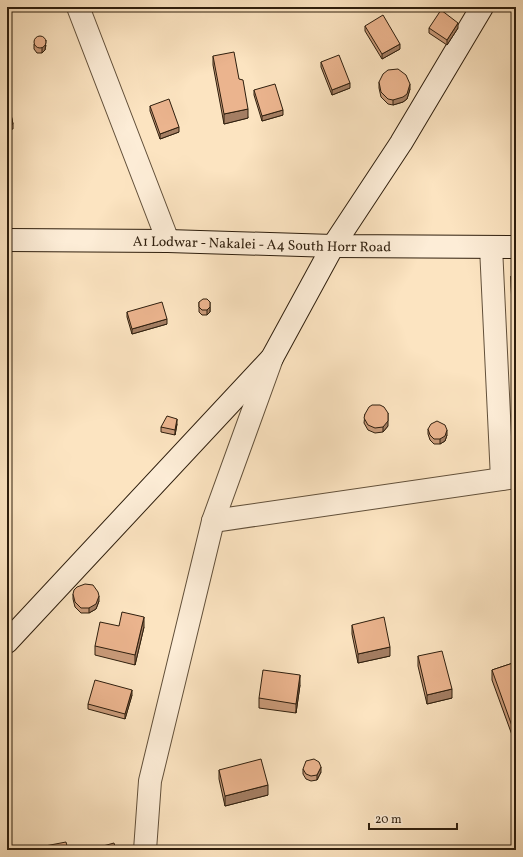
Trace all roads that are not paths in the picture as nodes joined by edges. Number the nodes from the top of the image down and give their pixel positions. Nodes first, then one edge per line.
1 (78, 7) edge
2 (482, 7) edge
3 (7, 240) edge
4 (168, 241) junction
5 (333, 246) junction
6 (491, 247) junction
7 (516, 247) edge
8 (272, 358) junction
9 (509, 478) edge
10 (213, 521) junction
11 (7, 642) edge
12 (145, 850) edge

1 - 4 street
2 - 5 street
3 - 4 street, A1 Lodwar - Nakalei - A4 South Horr Road
4 - 5 street, A1 Lodwar - Nakalei - A4 South Horr Road
5 - 6 street, A1 Lodwar - Nakalei - A4 South Horr Road
5 - 8 street
6 - 7 street, A1 Lodwar - Nakalei - A4 South Horr Road
6 - 9 street
8 - 10 street
8 - 11 street
9 - 10 street
10 - 12 street

